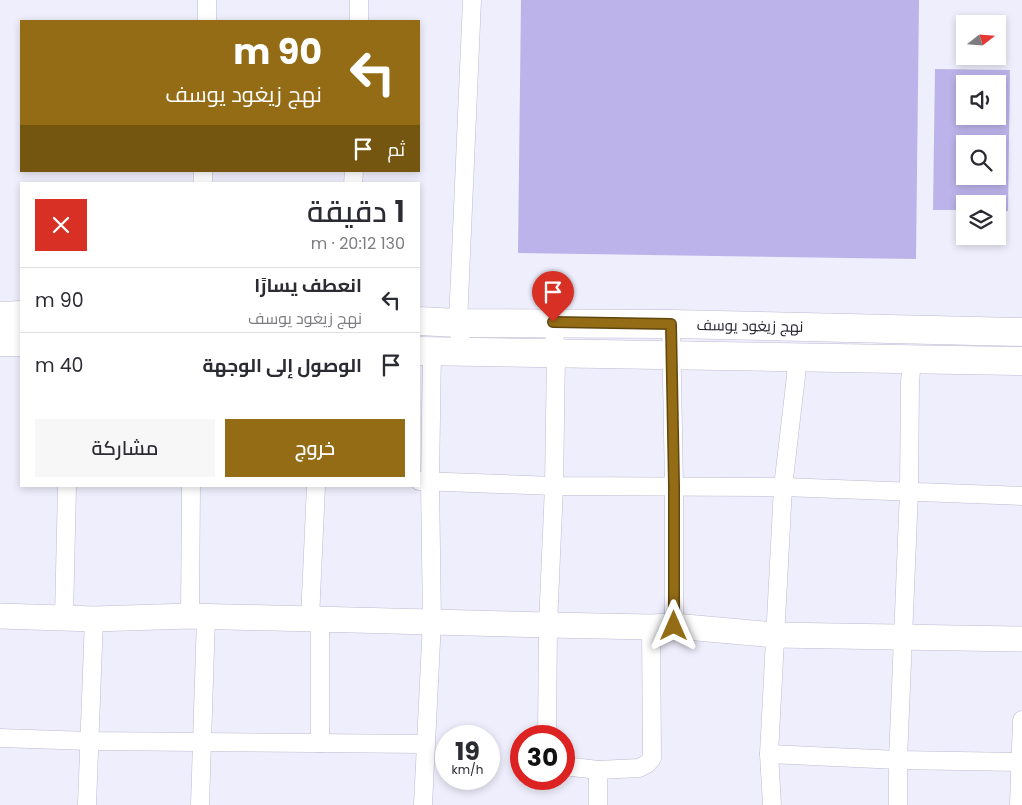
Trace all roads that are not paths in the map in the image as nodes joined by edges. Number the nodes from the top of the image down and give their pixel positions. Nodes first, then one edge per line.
1 (207, 0) edge
2 (359, 0) edge
3 (472, 0) edge
4 (207, 20) edge
5 (359, 20) edge
6 (20, 315) edge
7 (0, 316) edge
8 (420, 320) edge
9 (553, 322) junction
10 (458, 323) junction
11 (671, 324) junction
12 (1022, 332) edge
13 (0, 342) edge
14 (20, 342) edge
15 (426, 351) edge
16 (462, 352) junction
17 (556, 354) junction
18 (672, 356) junction
19 (796, 358) junction
20 (912, 359) junction
21 (1022, 361) edge
22 (424, 481) edge
23 (554, 486) junction
24 (674, 486) junction
25 (67, 487) edge
26 (191, 487) edge
27 (316, 487) edge
28 (783, 487) junction
29 (909, 491) junction
30 (1022, 496) edge
31 (0, 616) edge
32 (64, 617) junction
33 (198, 617) junction
34 (94, 619) junction
35 (315, 619) junction
36 (432, 621) junction
37 (548, 625) junction
38 (662, 626) junction
39 (776, 634) junction
40 (902, 636) junction
41 (1022, 639) edge
42 (1022, 720) edge
43 (547, 725) edge
44 (0, 738) edge
45 (90, 741) junction
46 (202, 742) junction
47 (320, 743) junction
48 (425, 744) junction
49 (769, 754) junction
50 (898, 760) junction
51 (1021, 762) edge
52 (575, 767) edge
53 (598, 770) junction
54 (88, 805) edge
55 (200, 805) edge
56 (423, 805) edge
57 (598, 805) edge
58 (772, 805) edge
59 (898, 805) edge
60 (1019, 805) edge

1 - 4 street
2 - 5 street
3 - 10 street
6 - 7 main road
8 - 10 main road, نهج زيغود يوسف
9 - 10 main road, نهج زيغود يوسف
9 - 11 main road, نهج زيغود يوسف
9 - 17 street
10 - 16 street
11 - 12 main road, نهج زيغود يوسف
11 - 18 street
13 - 14 main road
15 - 16 main road, نهج زيغود يوسف
15 - 22 street
16 - 17 main road, نهج زيغود يوسف
17 - 18 main road, نهج زيغود يوسف
17 - 23 street
18 - 19 main road, نهج زيغود يوسف
18 - 24 street
19 - 20 main road, نهج زيغود يوسف
19 - 28 street
20 - 21 main road, نهج زيغود يوسف
20 - 29 street
22 - 23 street
22 - 36 street
23 - 24 street
23 - 37 street
24 - 28 street
24 - 38 street
25 - 32 street
26 - 33 street
27 - 35 street
28 - 29 street
28 - 39 street
29 - 30 street
29 - 40 street
31 - 32 street
32 - 34 street
33 - 34 street
33 - 35 street
33 - 46 street
34 - 45 street
35 - 36 street
35 - 47 street
36 - 37 street
36 - 48 street
37 - 38 street
37 - 43 street
38 - 39 street
38 - 53 street
39 - 40 street
39 - 49 street
40 - 41 street
40 - 50 street
42 - 51 street
44 - 45 street
45 - 46 street
45 - 54 street
46 - 47 street
46 - 55 street
47 - 48 street
48 - 56 street
49 - 50 street
49 - 58 street
50 - 51 street
50 - 59 street
51 - 60 street
52 - 53 street
53 - 57 street

